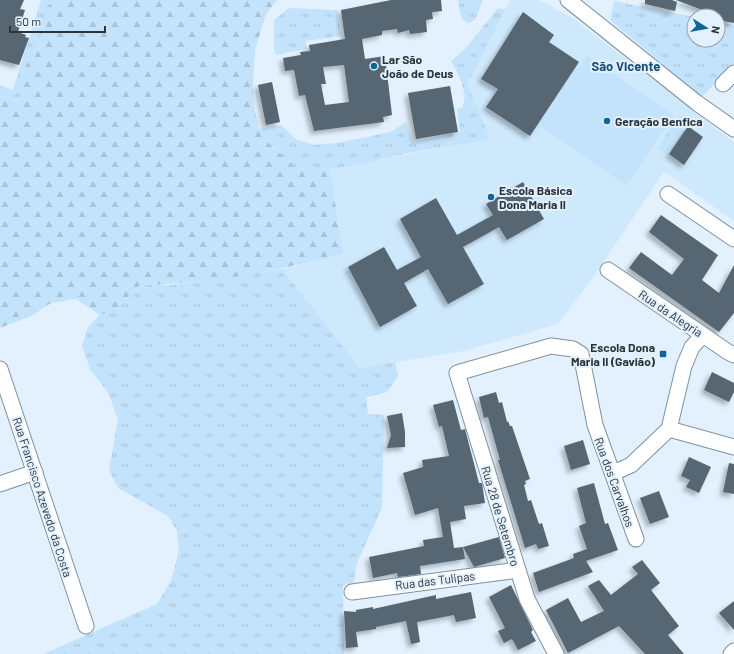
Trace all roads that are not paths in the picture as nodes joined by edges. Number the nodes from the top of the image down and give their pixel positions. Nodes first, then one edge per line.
1 (568, 0) edge
2 (734, 73) edge
3 (723, 84) dead end
4 (734, 129) edge
5 (668, 194) dead end
6 (734, 240) edge
7 (608, 270) dead end
8 (703, 335) junction
9 (734, 355) edge
10 (0, 369) edge
11 (457, 373) joint
12 (669, 429) junction
13 (734, 447) edge
14 (35, 472) junction
15 (613, 474) junction
16 (0, 484) edge
17 (636, 539) dead end
18 (518, 570) junction
19 (352, 592) dead end
20 (86, 626) dead end
21 (734, 651) edge
22 (556, 654) edge
23 (731, 654) edge

1 - 4 street
2 - 3 street
5 - 6 street
7 - 8 street, Rua da Alegria
8 - 9 street, Rua da Alegria
8 - 12 street
10 - 14 street, Rua Francisco Azevedo da Costa
11 - 15 street, Rua dos Carvalhos
11 - 18 street, Rua 28 de Setembro
12 - 13 street
12 - 15 street
14 - 16 street
14 - 20 street, Rua Francisco Azevedo da Costa
15 - 17 street, Rua dos Carvalhos
18 - 19 street, Rua das Tulipas
18 - 22 street, Rua 28 de Setembro
21 - 23 street

